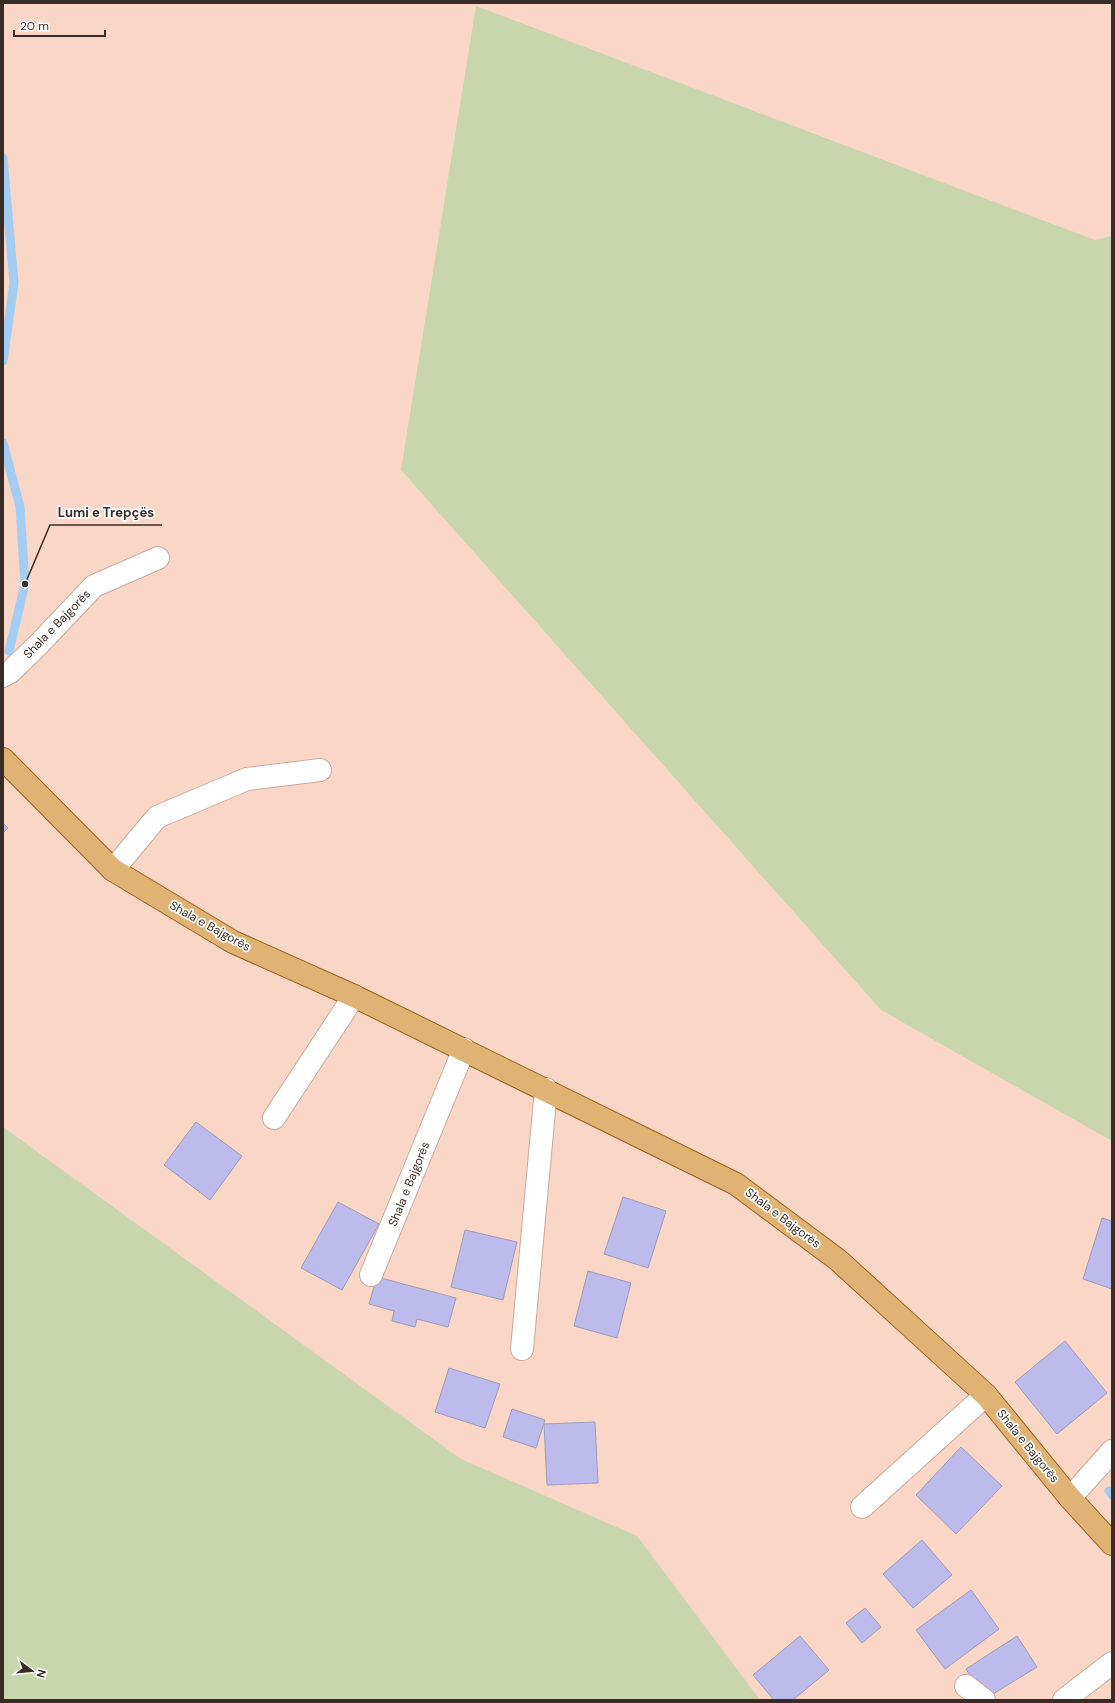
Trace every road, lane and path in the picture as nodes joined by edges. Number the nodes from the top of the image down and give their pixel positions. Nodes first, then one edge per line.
1 (158, 558) dead end
2 (3, 676) edge
3 (3, 759) edge
4 (320, 770) dead end
5 (113, 870) junction
6 (354, 996) junction
7 (464, 1049) junction
8 (546, 1090) junction
9 (274, 1118) dead end
10 (371, 1275) dead end
11 (522, 1349) dead end
12 (986, 1395) junction
13 (1112, 1451) edge
14 (1070, 1498) junction
15 (862, 1507) dead end
16 (1112, 1544) edge
17 (1112, 1663) edge
18 (966, 1686) dead end
19 (984, 1700) edge
20 (1064, 1700) edge

1 - 2 street, Shala e Bajgorës
3 - 5 main road, Shala e Bajgorës
4 - 5 street
5 - 6 main road, Shala e Bajgorës
6 - 7 main road, Shala e Bajgorës
6 - 9 street
7 - 8 main road, Shala e Bajgorës
7 - 10 street, Shala e Bajgorës
8 - 11 street
8 - 12 main road, Shala e Bajgorës
12 - 14 main road, Shala e Bajgorës
12 - 15 street
13 - 14 street
14 - 16 main road, Shala e Bajgorës
17 - 20 street
18 - 19 street

